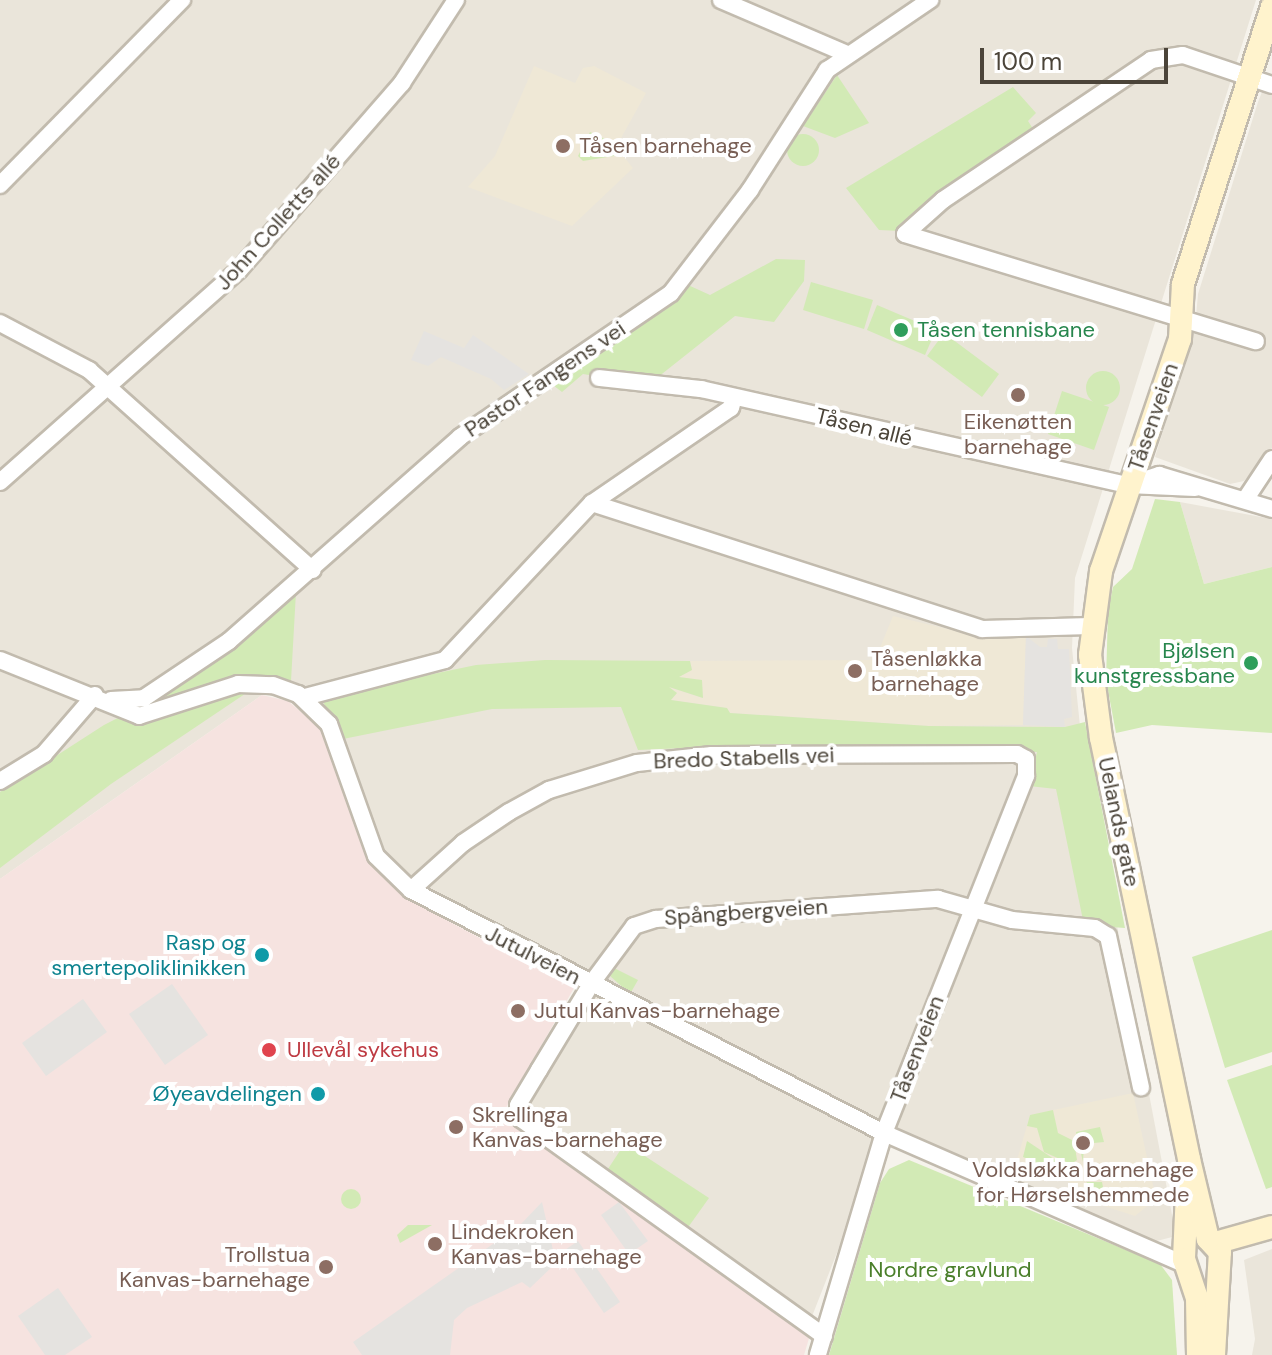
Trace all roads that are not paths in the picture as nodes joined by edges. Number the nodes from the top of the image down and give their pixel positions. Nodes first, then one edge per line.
1 (182, 0) edge
2 (456, 0) edge
3 (721, 0) edge
4 (930, 0) edge
5 (1272, 7) edge
6 (847, 54) junction
7 (1249, 77) junction
8 (1272, 85) edge
9 (0, 185) edge
10 (1177, 318) junction
11 (0, 323) edge
12 (1256, 341) dead end
13 (599, 378) dead end
14 (109, 386) junction
15 (734, 397) junction
16 (1272, 459) edge
17 (0, 482) edge
18 (1128, 485) junction
19 (1245, 500) junction
20 (592, 503) junction
21 (1272, 509) edge
22 (313, 570) junction
23 (1091, 626) junction
24 (0, 660) edge
25 (102, 697) junction
26 (305, 697) junction
27 (1017, 754) joint
28 (0, 781) edge
29 (411, 890) junction
30 (972, 908) junction
31 (591, 984) junction
32 (1141, 1087) dead end
33 (884, 1133) junction
34 (1272, 1227) edge
35 (1272, 1242) edge
36 (1202, 1255) junction
37 (824, 1336) junction
38 (818, 1355) edge
39 (1198, 1355) edge
40 (1214, 1355) edge

1 - 9 street
2 - 14 street, John Colletts allé
3 - 6 street
4 - 6 street, Pastor Fangens vei
5 - 7 street, Tåsenveien
6 - 22 street, Pastor Fangens vei
7 - 8 street
7 - 10 street, Tåsenveien
7 - 10 street
10 - 12 street
10 - 18 street, Tåsenveien
11 - 14 street
13 - 15 street, Tåsen allé
14 - 17 street, John Colletts allé
14 - 22 street
15 - 18 street, Tåsen allé
15 - 20 street
16 - 19 street
18 - 19 street
18 - 23 street, Uelands gate
19 - 21 street
20 - 23 street
20 - 26 street
22 - 25 street, Pastor Fangens vei
23 - 36 street, Uelands gate
24 - 25 street
25 - 26 street
25 - 28 street
26 - 29 street, Jutulveien
27 - 29 street, Bredo Stabells vei
27 - 30 street, Tåsenveien
29 - 31 street, Jutulveien
30 - 31 street, Spångbergveien
30 - 32 street, Spångbergveien
30 - 33 street, Tåsenveien
31 - 33 street, Jutulveien
31 - 37 street, Spångbergveien
33 - 36 street, Jutulveien
33 - 37 street, Tåsenveien
34 - 36 street
35 - 36 street
36 - 39 street, Uelands gate
36 - 40 street, Uelands gate
37 - 38 street, Tåsenveien

